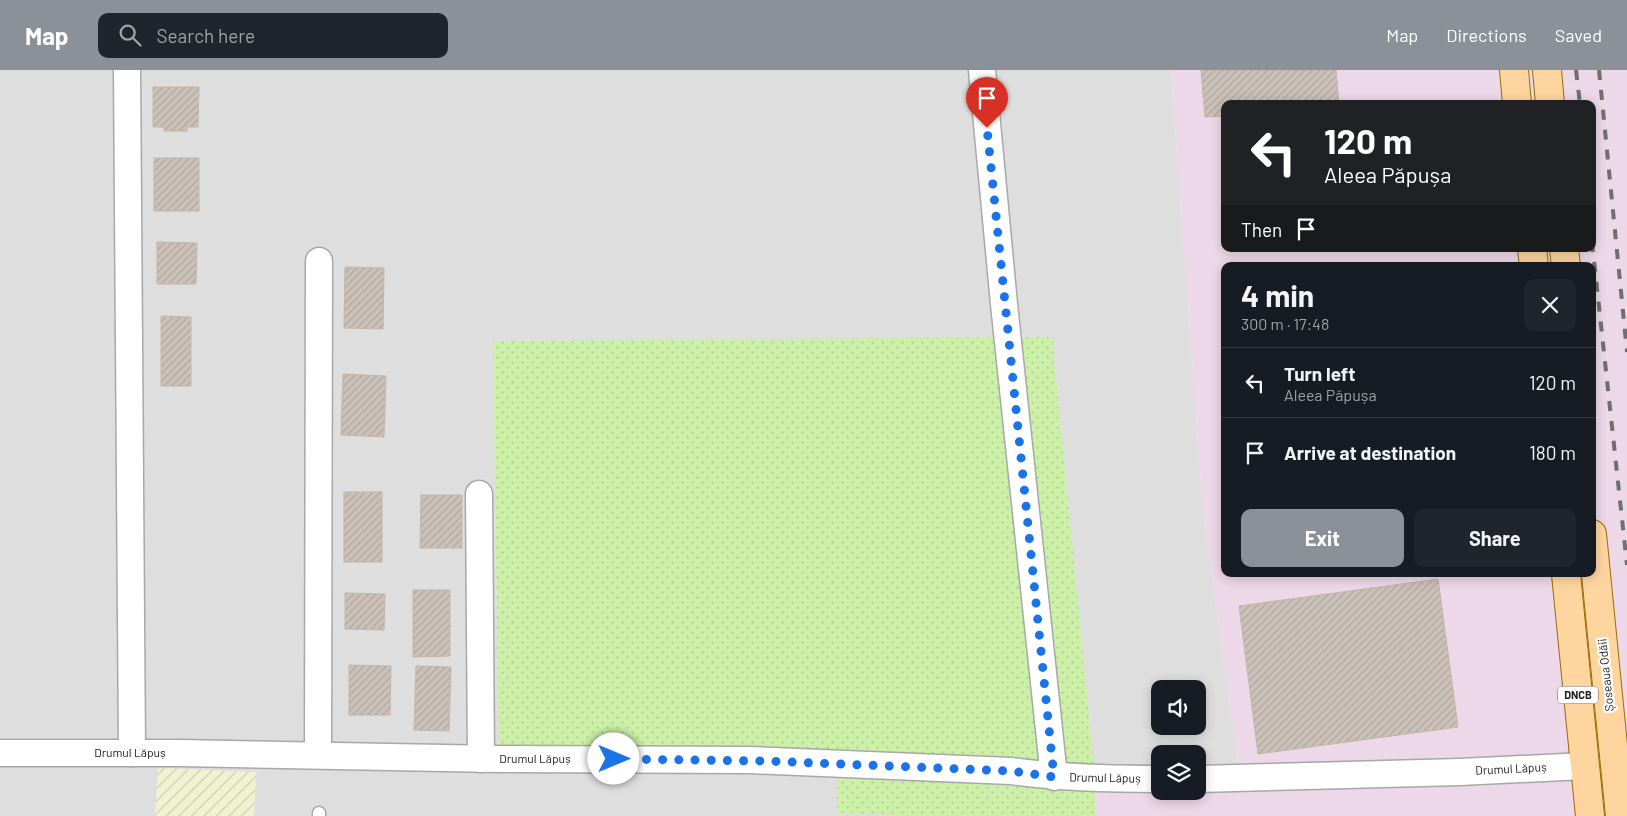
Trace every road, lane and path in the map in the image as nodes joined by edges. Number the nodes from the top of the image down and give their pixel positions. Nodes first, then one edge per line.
1 (127, 70) edge
2 (982, 70) edge
3 (1514, 70) edge
4 (1547, 70) edge
5 (1517, 100) edge
6 (1550, 100) edge
7 (318, 261) dead end
8 (479, 494) dead end
9 (1596, 574) edge
10 (1566, 577) edge
11 (0, 752) edge
12 (132, 753) junction
13 (318, 755) junction
14 (481, 759) junction
15 (1585, 766) junction
16 (1054, 777) junction
17 (1151, 779) edge
18 (1206, 779) edge
19 (1590, 816) edge
20 (1620, 816) edge

1 - 12 street
2 - 16 street
3 - 5 main road
4 - 6 main road
7 - 13 street
8 - 14 street
9 - 20 main road, Șoseaua Odăii / DNCB
10 - 15 main road, DNCB
11 - 12 street, Drumul Lăpuș
12 - 13 street, Drumul Lăpuș
13 - 14 street, Drumul Lăpuș
14 - 16 street, Drumul Lăpuș
15 - 18 street, Drumul Lăpuș
15 - 19 main road, DNCB
16 - 17 street, Drumul Lăpuș

